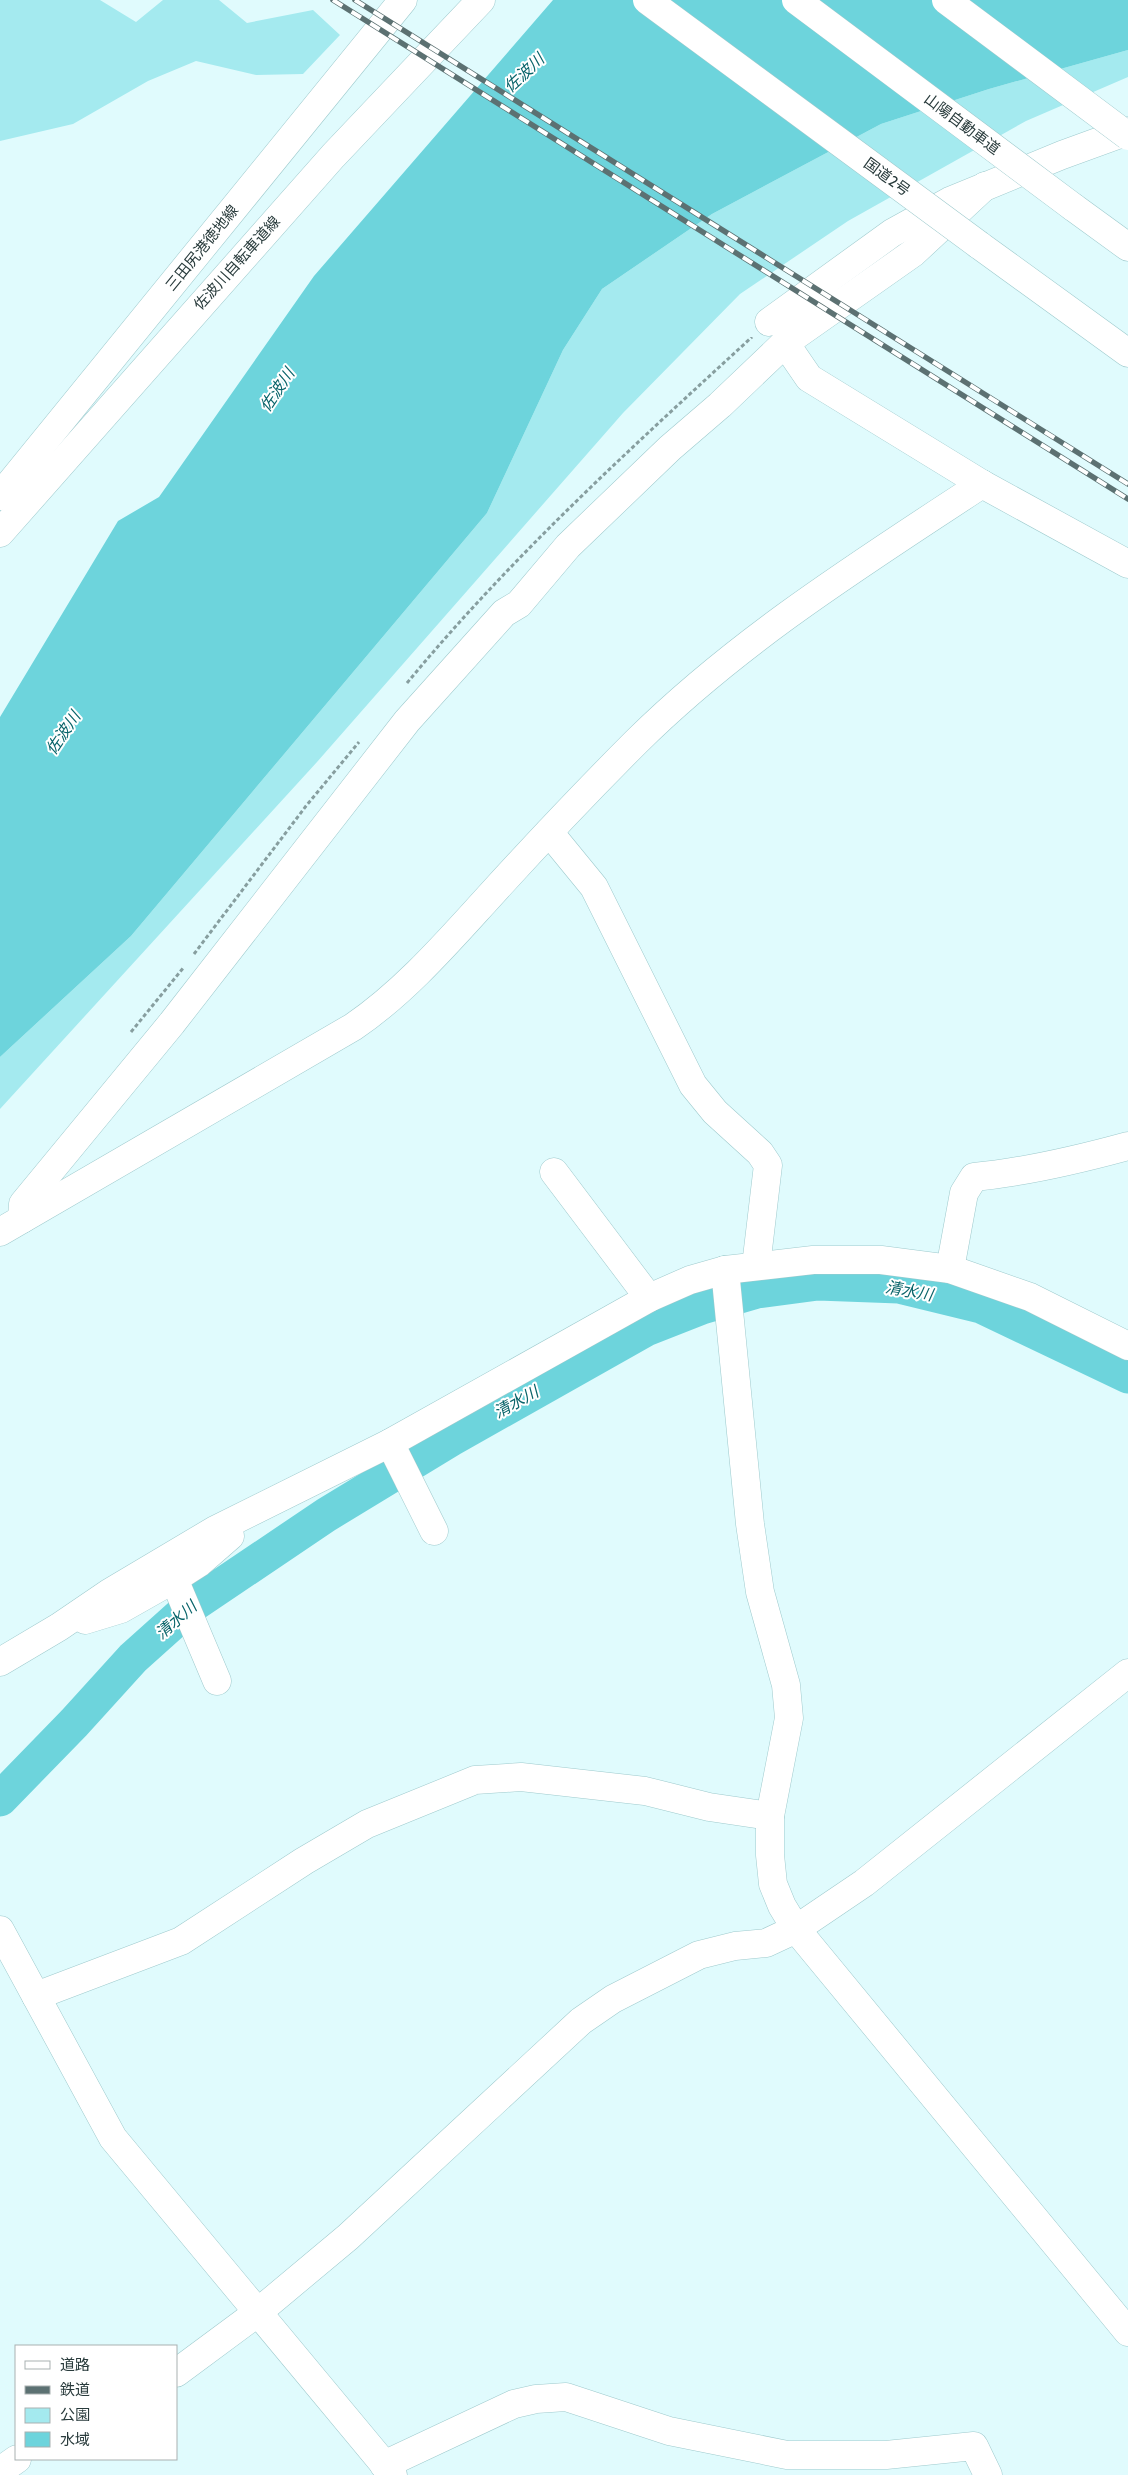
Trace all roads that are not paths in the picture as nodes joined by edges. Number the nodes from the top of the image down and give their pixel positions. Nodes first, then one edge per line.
1 (403, 0) edge
2 (481, 0) edge
3 (647, 0) edge
4 (796, 0) edge
5 (946, 0) edge
6 (1128, 131) edge
7 (1128, 136) edge
8 (1128, 247) edge
9 (777, 333) junction
10 (1128, 353) edge
11 (982, 484) junction
12 (0, 496) edge
13 (0, 533) edge
14 (1128, 564) edge
15 (549, 832) junction
16 (1128, 1146) edge
17 (554, 1172) dead end
18 (11, 1226) edge
19 (756, 1266) junction
20 (950, 1270) junction
21 (726, 1275) junction
22 (648, 1298) junction
23 (1128, 1346) edge
24 (390, 1443) junction
25 (254, 1510) junction
26 (434, 1531) dead end
27 (174, 1579) junction
28 (59, 1627) junction
29 (0, 1662) edge
30 (1128, 1673) edge
31 (217, 1681) dead end
32 (770, 1816) junction
33 (796, 1928) junction
34 (0, 1930) edge
35 (36, 1996) junction
36 (257, 2314) junction
37 (1128, 2332) edge
38 (178, 2372) edge
39 (16, 2460) edge
40 (388, 2470) edge
41 (0, 2471) edge
42 (988, 2475) edge

1 - 12 main road, 三田尻港徳地線
2 - 13 main road, 佐波川自転車道線
3 - 10 main road, 国道2号, bridge
4 - 8 main road, 山陽自動車道, bridge
5 - 7 main road, bridge
6 - 9 main road
9 - 11 main road
9 - 18 main road
11 - 14 main road
11 - 15 main road
15 - 18 main road
15 - 19 main road
16 - 20 main road
17 - 22 main road
19 - 20 main road
19 - 21 main road
20 - 23 main road
21 - 22 main road
21 - 32 main road
22 - 24 main road
24 - 25 main road
24 - 26 main road
25 - 27 main road
25 - 28 main road
27 - 28 main road
27 - 31 main road
28 - 29 main road
30 - 33 main road
32 - 33 main road
32 - 35 main road
33 - 36 main road
33 - 37 main road
34 - 35 main road
35 - 36 main road
36 - 38 main road
36 - 40 main road
39 - 41 main road
40 - 42 main road

